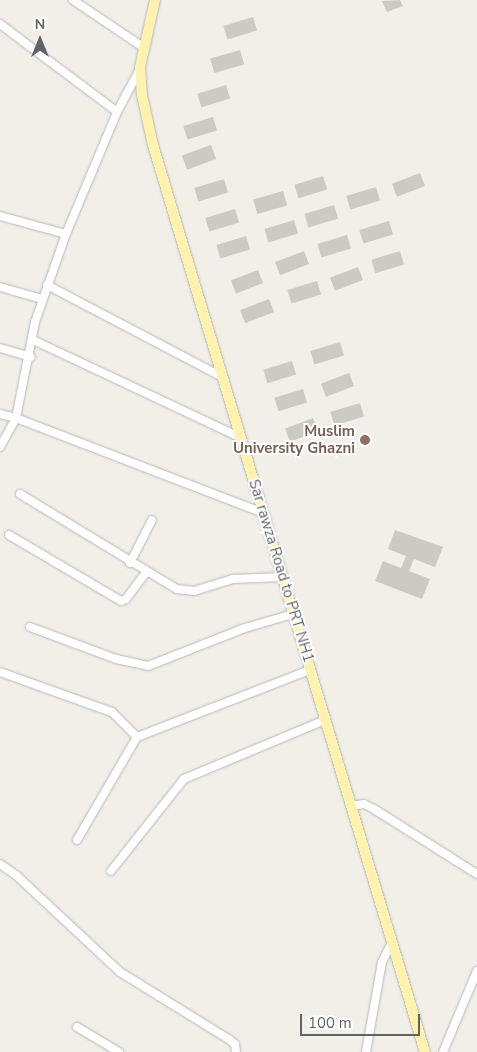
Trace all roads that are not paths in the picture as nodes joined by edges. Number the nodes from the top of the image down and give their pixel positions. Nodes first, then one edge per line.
1 (73, 0) edge
2 (155, 0) edge
3 (0, 24) edge
4 (142, 47) junction
5 (140, 67) junction
6 (117, 112) junction
7 (0, 216) edge
8 (66, 234) junction
9 (47, 285) junction
10 (0, 287) edge
11 (42, 299) junction
12 (33, 340) junction
13 (0, 348) edge
14 (31, 357) junction
15 (222, 377) junction
16 (0, 414) edge
17 (16, 418) junction
18 (241, 438) junction
19 (0, 447) edge
20 (20, 494) dead end
21 (263, 513) junction
22 (152, 520) dead end
23 (9, 535) dead end
24 (130, 563) junction
25 (146, 572) junction
26 (282, 577) junction
27 (294, 614) junction
28 (30, 627) dead end
29 (310, 670) junction
30 (0, 672) edge
31 (325, 720) junction
32 (137, 737) junction
33 (351, 806) junction
34 (77, 840) dead end
35 (0, 864) edge
36 (111, 870) dead end
37 (477, 874) edge
38 (392, 942) junction
39 (477, 971) edge
40 (77, 1027) dead end
41 (119, 1052) edge
42 (236, 1052) edge
43 (366, 1052) edge
44 (425, 1052) edge
45 (443, 1052) edge

1 - 4 street
2 - 4 main road, Sar rawza Road to PRT NH1
3 - 6 street
4 - 5 main road, Sar rawza Road to PRT NH1
5 - 6 street
5 - 15 main road, Sar rawza Road to PRT NH1
6 - 8 street
7 - 8 street
8 - 9 street
9 - 11 street
9 - 15 street
10 - 11 street
11 - 12 street
12 - 14 street
12 - 18 street
13 - 14 street
14 - 17 street
15 - 18 main road, Sar rawza Road to PRT NH1
16 - 17 street
17 - 19 street
17 - 21 street
18 - 21 main road, Sar rawza Road to PRT NH1
20 - 24 street
21 - 26 main road, Sar rawza Road to PRT NH1
22 - 24 street
23 - 25 street
24 - 25 street
25 - 26 street
26 - 27 main road, Sar rawza Road to PRT NH1
27 - 28 street
27 - 29 main road, Sar rawza Road to PRT NH1
29 - 31 main road, Sar rawza Road to PRT NH1
29 - 32 street
30 - 32 street
31 - 33 main road, Sar rawza Road to PRT NH1
31 - 36 street
32 - 34 street
33 - 37 street
33 - 38 main road, Sar rawza Road to PRT NH1
35 - 42 street
38 - 43 street
38 - 44 main road, Sar rawza Road to PRT NH1
39 - 45 street
40 - 41 street

